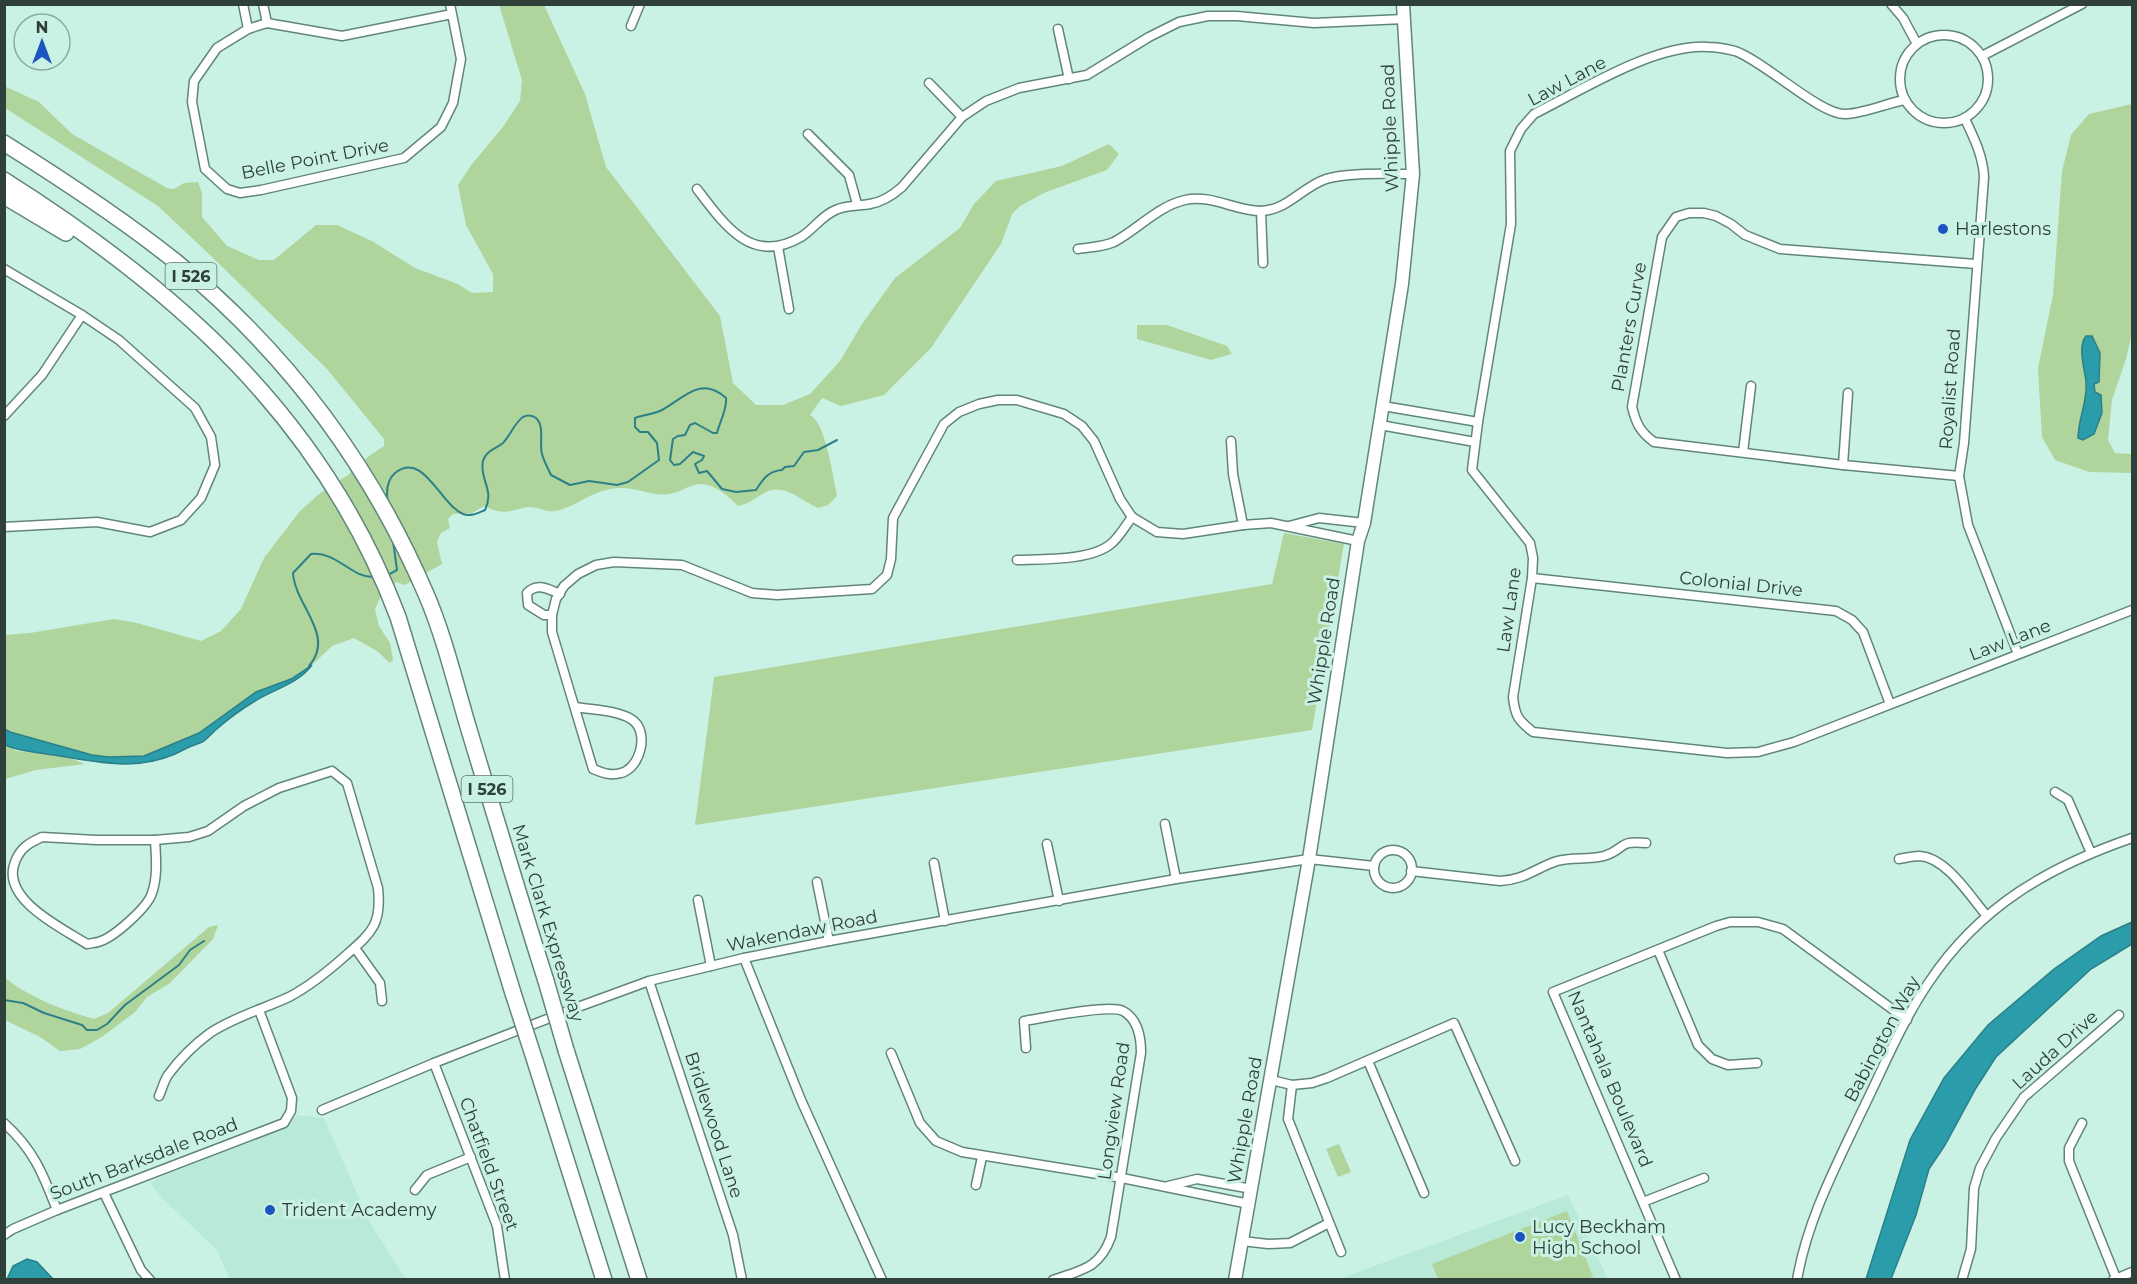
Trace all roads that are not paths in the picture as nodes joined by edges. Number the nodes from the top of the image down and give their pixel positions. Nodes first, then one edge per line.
1 (243, 4) edge
2 (263, 4) edge
3 (640, 4) edge
4 (1403, 4) edge
5 (1891, 4) edge
6 (2082, 4) edge
7 (451, 9) edge
8 (1404, 19) junction
9 (267, 23) junction
10 (631, 26) dead end
11 (248, 28) junction
12 (1058, 29) dead end
13 (1917, 44) junction
14 (1982, 56) junction
15 (1069, 79) junction
16 (929, 83) dead end
17 (1904, 100) junction
18 (962, 117) junction
19 (1965, 119) junction
20 (808, 134) dead end
21 (4, 143) edge
22 (1413, 174) junction
23 (4, 180) edge
24 (697, 189) dead end
25 (4, 196) edge
26 (857, 204) junction
27 (1262, 211) junction
28 (778, 247) junction
29 (1078, 249) dead end
30 (1263, 262) dead end
31 (1976, 264) junction
32 (4, 269) edge
33 (147, 280) junction
34 (789, 309) dead end
35 (82, 315) junction
36 (1750, 386) dead end
37 (1848, 393) dead end
38 (1383, 406) junction
39 (4, 416) edge
40 (1478, 422) junction
41 (1380, 425) junction
42 (1231, 441) dead end
43 (1475, 442) junction
44 (1743, 452) junction
45 (1843, 465) junction
46 (1959, 476) junction
47 (1132, 517) junction
48 (1364, 523) junction
49 (1243, 525) junction
50 (1289, 526) junction
51 (4, 527) edge
52 (1358, 541) junction
53 (1017, 560) dead end
54 (1532, 578) junction
55 (560, 594) junction
56 (2133, 610) edge
57 (552, 615) junction
58 (2018, 654) junction
59 (1890, 704) junction
60 (576, 707) junction
61 (2055, 792) dead end
62 (1165, 824) dead end
63 (2133, 838) edge
64 (155, 840) junction
65 (1646, 843) dead end
66 (1047, 844) dead end
67 (2091, 853) junction
68 (1309, 859) junction
69 (1899, 859) dead end
70 (934, 863) dead end
71 (1374, 866) junction
72 (1412, 871) junction
73 (1176, 879) junction
74 (817, 882) dead end
75 (698, 900) dead end
76 (1059, 901) junction
77 (1986, 915) junction
78 (945, 921) junction
79 (828, 941) junction
80 (355, 948) junction
81 (1658, 950) junction
82 (744, 958) junction
83 (711, 966) junction
84 (649, 981) junction
85 (382, 1001) dead end
86 (259, 1010) junction
87 (2119, 1015) dead end
88 (1907, 1020) junction
89 (1026, 1048) dead end
90 (891, 1053) dead end
91 (1368, 1061) junction
92 (434, 1063) junction
93 (1757, 1063) dead end
94 (1271, 1080) junction
95 (1292, 1085) junction
96 (159, 1096) dead end
97 (322, 1110) dead end
98 (4, 1123) edge
99 (2082, 1123) dead end
100 (471, 1157) junction
101 (982, 1157) junction
102 (1515, 1161) dead end
103 (1122, 1178) junction
104 (1704, 1178) dead end
105 (976, 1185) dead end
106 (1165, 1186) junction
107 (1252, 1189) junction
108 (416, 1190) dead end
109 (104, 1193) junction
110 (1424, 1193) dead end
111 (1643, 1202) junction
112 (1249, 1204) junction
113 (57, 1210) junction
114 (1329, 1223) junction
115 (4, 1235) edge
116 (1242, 1241) junction
117 (1341, 1252) dead end
118 (2133, 1272) edge
119 (2115, 1279) edge
120 (150, 1280) edge
121 (504, 1280) edge
122 (604, 1280) edge
123 (639, 1280) edge
124 (742, 1280) edge
125 (882, 1280) edge
126 (1053, 1280) edge
127 (1235, 1280) edge
128 (1677, 1280) edge
129 (1797, 1280) edge
130 (1962, 1280) edge

1 - 11 street
2 - 9 street
3 - 10 street
4 - 8 main road, Whipple Road
5 - 13 street
6 - 14 street
7 - 9 street, Belle Point Drive
7 - 11 street, Belle Point Drive
8 - 15 street
8 - 22 main road, Whipple Road
9 - 11 street, Belle Point Drive
12 - 15 street
13 - 14 street
13 - 17 street
14 - 19 street
15 - 18 street
16 - 18 street
17 - 19 street
17 - 40 street, Law Lane
18 - 26 street
19 - 31 street, Royalist Road
20 - 26 street
21 - 123 highway, Mark Clark Expressway / I 526, bridge
22 - 27 street
22 - 38 main road, Whipple Road
23 - 33 highway, I 526
24 - 28 street
25 - 33 highway
26 - 28 street
27 - 29 street
27 - 30 street
28 - 34 street
31 - 44 street, Planters Curve
31 - 46 street, Royalist Road
32 - 35 street
33 - 122 highway, I 526, bridge
35 - 39 street
35 - 51 street
36 - 44 street
37 - 45 street
38 - 40 street
38 - 41 main road, Whipple Road
40 - 43 street, Law Lane
41 - 43 street
41 - 48 main road, Whipple Road
42 - 49 street
43 - 54 street, Law Lane
44 - 45 street, Planters Curve
45 - 46 street, Planters Curve
46 - 58 street, Royalist Road
47 - 49 street
47 - 53 street
47 - 55 street
48 - 50 street
48 - 52 main road, Whipple Road
49 - 50 street
50 - 52 street
52 - 68 main road, Whipple Road
54 - 59 street, Colonial Drive
54 - 59 street, Law Lane
55 - 57 street
55 - 57 street
56 - 58 street, Law Lane
57 - 60 street
58 - 59 street, Law Lane
60 - 60 street
61 - 67 street
62 - 73 street
63 - 67 street, Babington Way
64 - 64 street
64 - 80 street
65 - 72 street
66 - 76 street
67 - 77 street, Babington Way
68 - 71 street, Wakendaw Road
68 - 73 street, Wakendaw Road
68 - 94 main road, Whipple Road
69 - 77 street
70 - 78 street
71 - 72 street
71 - 72 street
73 - 76 street, Wakendaw Road
74 - 79 street
75 - 83 street
76 - 78 street, Wakendaw Road
77 - 88 street, Babington Way
78 - 79 street, Wakendaw Road
79 - 82 street, Wakendaw Road
80 - 85 street
80 - 86 street
81 - 88 street, Nantahala Boulevard
81 - 93 street
81 - 111 street, Nantahala Boulevard
82 - 83 street, Wakendaw Road
82 - 125 street
83 - 84 street, Wakendaw Road
84 - 92 street, Wakendaw Road
84 - 124 street, Bridlewood Lane
86 - 96 street
86 - 109 street, South Barksdale Road
87 - 130 street, Lauda Drive
88 - 129 street, Babington Way
89 - 103 street, Longview Road
90 - 101 street
91 - 95 street
91 - 102 street
91 - 110 street
92 - 97 street, Wakendaw Road
92 - 100 street, Chatfield Street
94 - 95 street
94 - 107 main road, Whipple Road
95 - 114 street
98 - 113 street
99 - 119 street
100 - 108 street
100 - 121 street, Chatfield Street
101 - 103 street
101 - 105 street
103 - 106 street
103 - 126 street, Longview Road
104 - 111 street
106 - 107 street
106 - 112 street
107 - 112 main road, Whipple Road
109 - 113 street, South Barksdale Road
109 - 120 street
111 - 128 street, Nantahala Boulevard
112 - 116 main road, Whipple Road
113 - 115 street, South Barksdale Road
114 - 116 street
114 - 117 street
116 - 127 main road, Whipple Road
118 - 119 street

